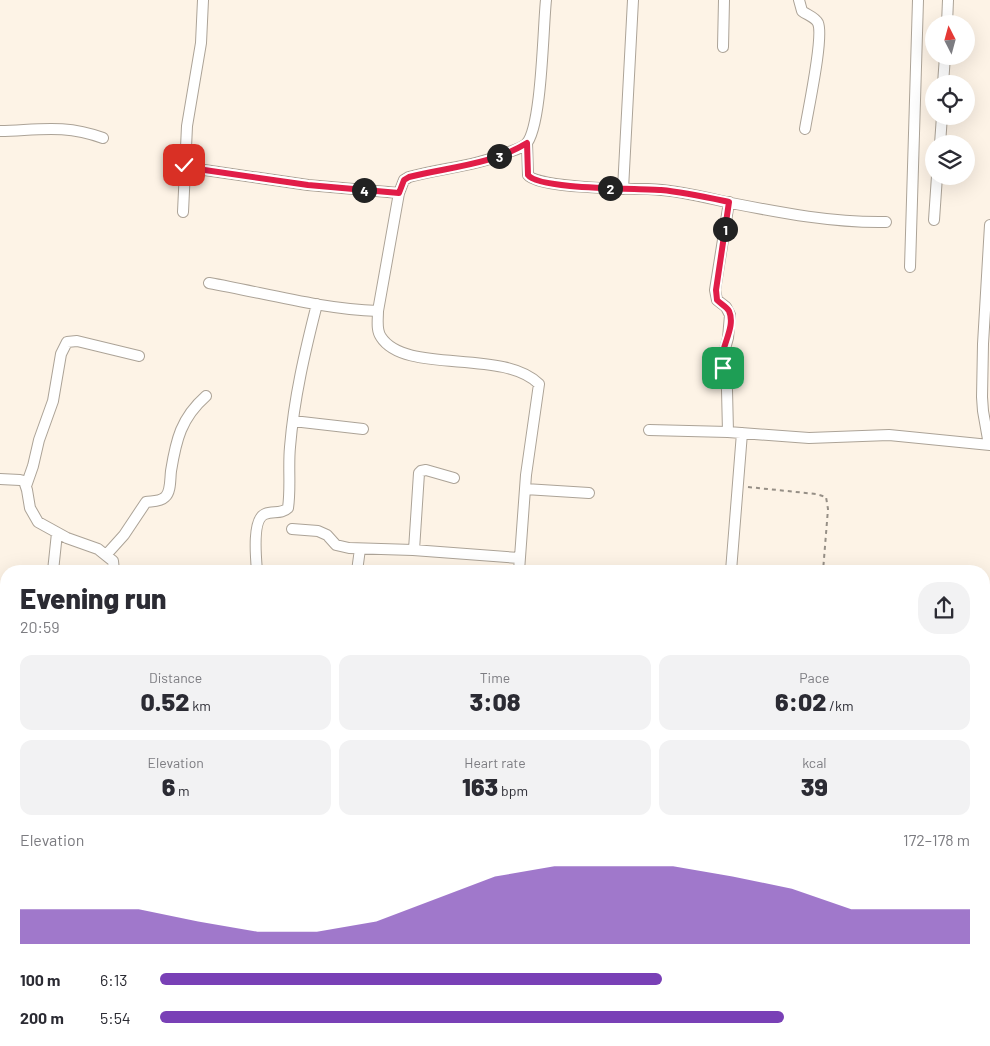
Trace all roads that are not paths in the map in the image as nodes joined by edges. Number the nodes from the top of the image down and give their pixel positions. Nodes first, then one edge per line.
1 (203, 0) edge
2 (546, 0) edge
3 (633, 0) edge
4 (724, 0) edge
5 (799, 0) edge
6 (918, 0) edge
7 (948, 0) edge
8 (947, 15) edge
9 (723, 47) dead end
10 (805, 129) dead end
11 (0, 131) edge
12 (103, 138) dead end
13 (527, 143) junction
14 (184, 167) junction
15 (936, 185) edge
16 (623, 189) junction
17 (399, 193) junction
18 (729, 202) junction
19 (184, 212) dead end
20 (934, 220) dead end
21 (886, 222) dead end
22 (990, 226) edge
23 (990, 234) edge
24 (910, 267) dead end
25 (209, 283) dead end
26 (317, 304) junction
27 (378, 311) junction
28 (139, 356) dead end
29 (206, 396) dead end
30 (293, 421) junction
31 (363, 429) dead end
32 (649, 430) dead end
33 (728, 432) junction
34 (742, 433) junction
35 (989, 445) edge
36 (454, 478) dead end
37 (0, 479) edge
38 (26, 486) junction
39 (525, 490) junction
40 (589, 493) dead end
41 (292, 529) dead end
42 (57, 533) junction
43 (360, 549) junction
44 (414, 550) junction
45 (106, 555) junction
46 (519, 558) junction
47 (54, 565) edge
48 (113, 565) edge
49 (258, 565) edge
50 (358, 565) edge
51 (519, 565) edge
52 (731, 565) edge

1 - 14 street
2 - 13 street
3 - 16 street
4 - 9 street
5 - 10 street
6 - 24 street
7 - 8 street
11 - 12 street
13 - 16 street
13 - 17 street
14 - 17 street
14 - 19 street
15 - 20 street
16 - 18 street
17 - 27 street
18 - 21 street
18 - 33 street
22 - 23 street
23 - 35 street
25 - 26 street
26 - 27 street
26 - 30 street
27 - 39 street
28 - 38 street
29 - 45 street
30 - 31 street
30 - 49 street
32 - 33 street
33 - 34 street
34 - 35 street
34 - 52 street
36 - 44 street
37 - 38 street
38 - 42 street
39 - 40 street
39 - 46 street
41 - 43 street
42 - 45 street
42 - 47 street
43 - 44 street
43 - 50 street
44 - 46 street
45 - 48 street
46 - 51 street

